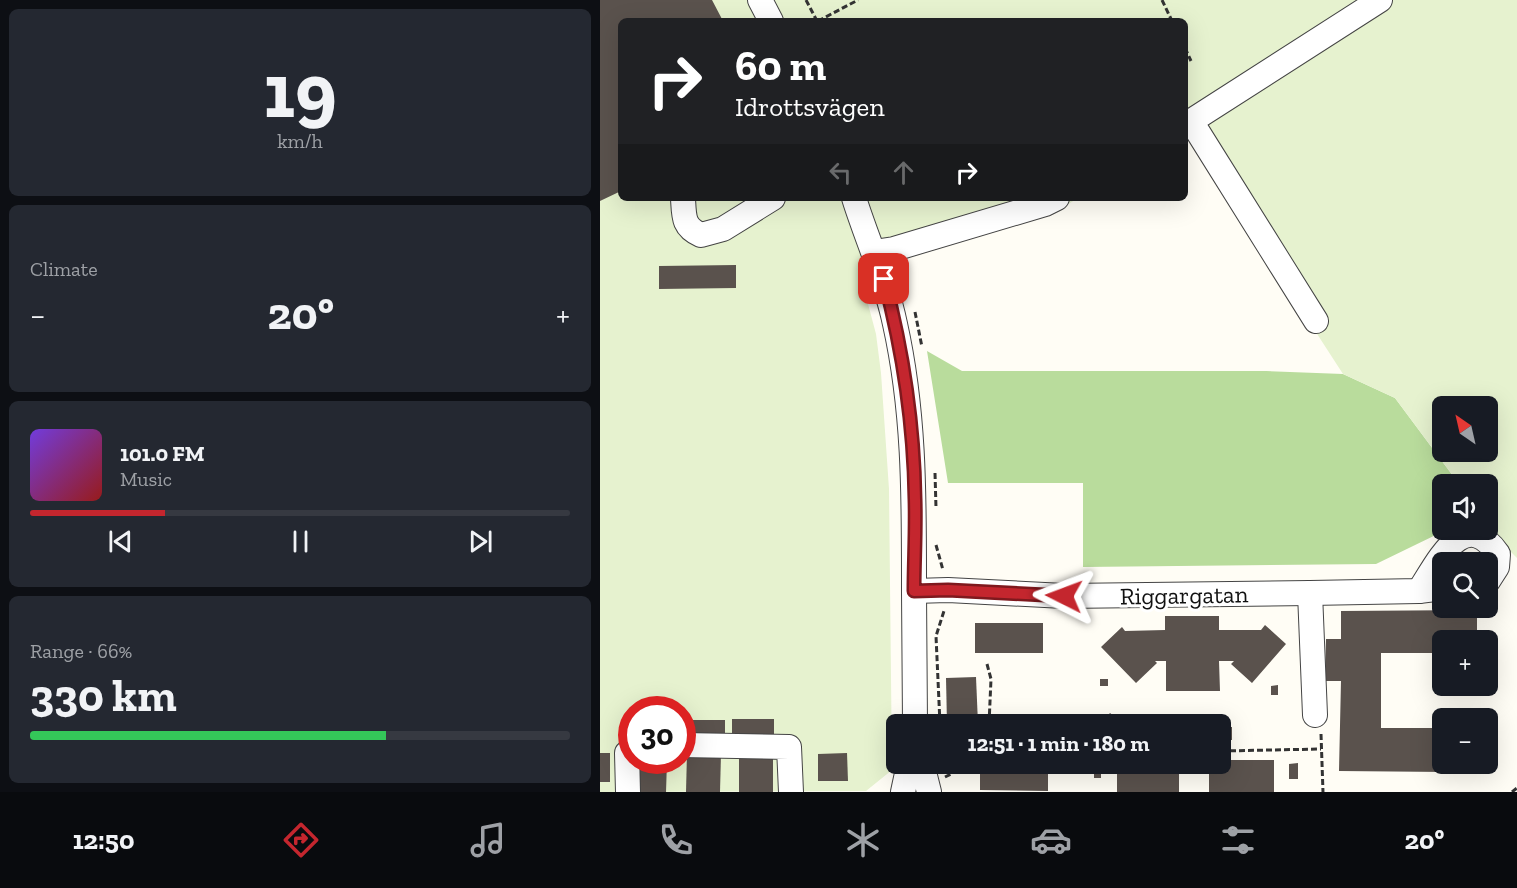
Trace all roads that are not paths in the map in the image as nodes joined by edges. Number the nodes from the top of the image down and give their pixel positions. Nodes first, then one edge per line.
1 (760, 0) edge
2 (1380, 0) edge
3 (769, 18) edge
4 (1188, 123) edge
5 (683, 201) edge
6 (768, 201) edge
7 (855, 201) edge
8 (1050, 201) edge
9 (874, 252) junction
10 (1316, 321) dead end
11 (1445, 552) edge
12 (1497, 552) edge
13 (1432, 572) edge
14 (1432, 589) edge
15 (914, 591) junction
16 (1419, 591) junction
17 (1310, 593) junction
18 (906, 714) edge
19 (1315, 715) road end
20 (696, 745) edge
21 (628, 774) edge
22 (902, 774) edge
23 (628, 792) edge
24 (791, 792) edge
25 (903, 792) edge

1 - 3 street
2 - 4 street
4 - 10 street
5 - 6 street
7 - 9 street
8 - 9 street
9 - 15 street
11 - 12 street
13 - 16 street
14 - 16 street, Riggargatan
15 - 17 street, Riggargatan
15 - 18 street
16 - 17 street, Riggargatan
17 - 19 street
20 - 24 street
21 - 23 street
22 - 25 street

